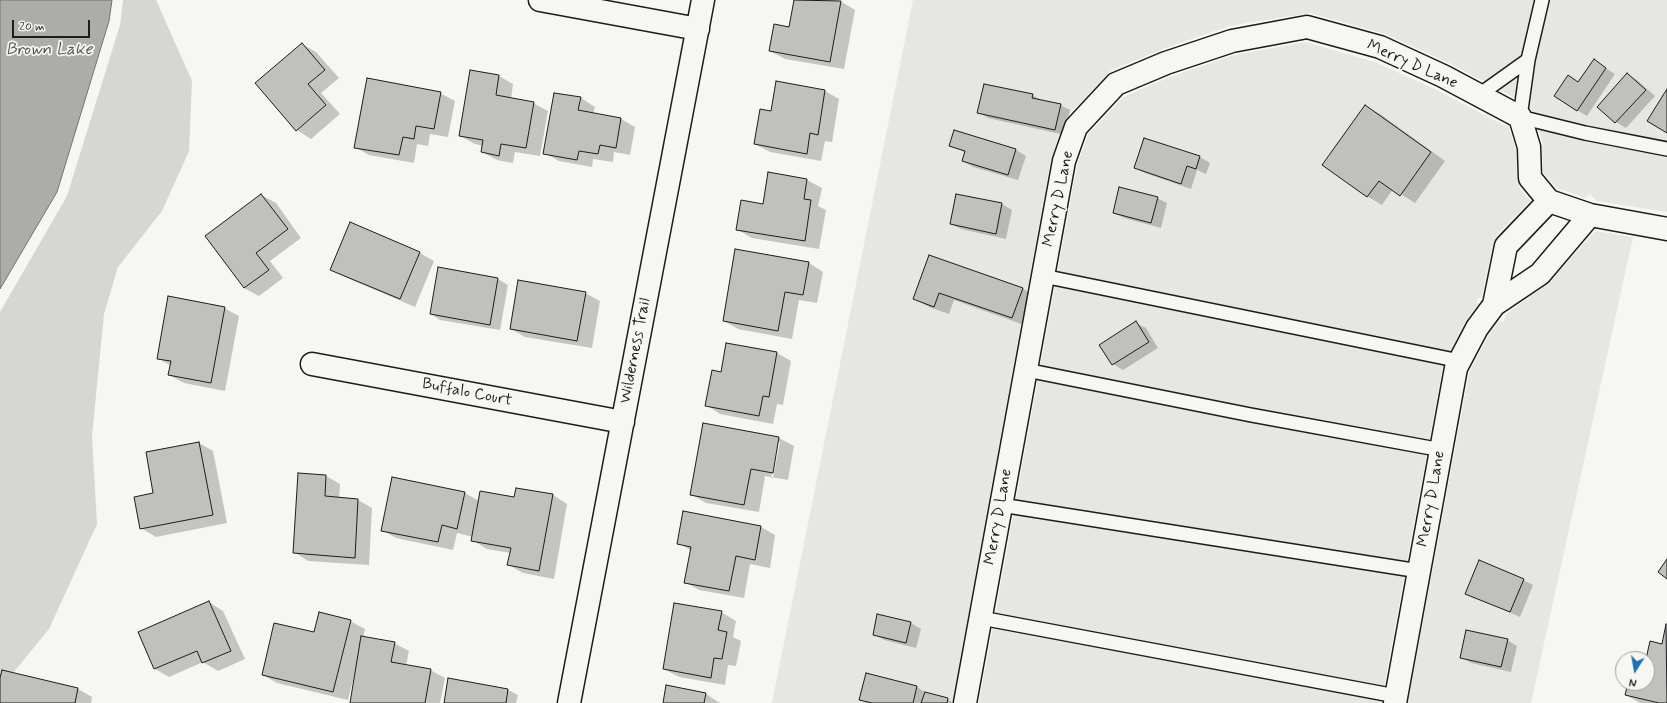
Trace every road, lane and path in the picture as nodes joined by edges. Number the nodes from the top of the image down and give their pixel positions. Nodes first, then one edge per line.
1 (540, 0) edge
2 (703, 0) edge
3 (1542, 0) edge
4 (698, 29) junction
5 (1528, 60) junction
6 (1479, 95) junction
7 (1520, 117) junction
8 (1667, 149) edge
9 (1550, 201) junction
10 (1590, 215) junction
11 (1667, 229) edge
12 (1043, 276) junction
13 (1494, 305) junction
14 (1460, 361) junction
15 (312, 364) dead end
16 (1026, 370) junction
17 (623, 422) junction
18 (1442, 450) junction
19 (1001, 505) junction
20 (1419, 571) junction
21 (981, 618) junction
22 (1396, 700) edge
23 (569, 703) edge
24 (965, 703) edge

1 - 4 street
2 - 4 street, Wilderness Trail
3 - 5 lane
4 - 17 street, Wilderness Trail
5 - 6 lane
5 - 7 lane
6 - 7 street, Merry D Lane
6 - 12 street, Merry D Lane
7 - 8 lane
7 - 9 street
9 - 10 street
9 - 13 street, Merry D Lane
10 - 11 street
10 - 13 street, Merry D Lane
12 - 14 lane
12 - 16 street, Merry D Lane
13 - 14 street, Merry D Lane
14 - 18 street, Merry D Lane
15 - 17 street, Buffalo Court
16 - 18 lane
16 - 19 street, Merry D Lane
17 - 23 street, Wilderness Trail
18 - 20 street, Merry D Lane
19 - 20 lane
19 - 21 street, Merry D Lane
20 - 22 street, Merry D Lane
21 - 22 lane
21 - 24 street, Merry D Lane

